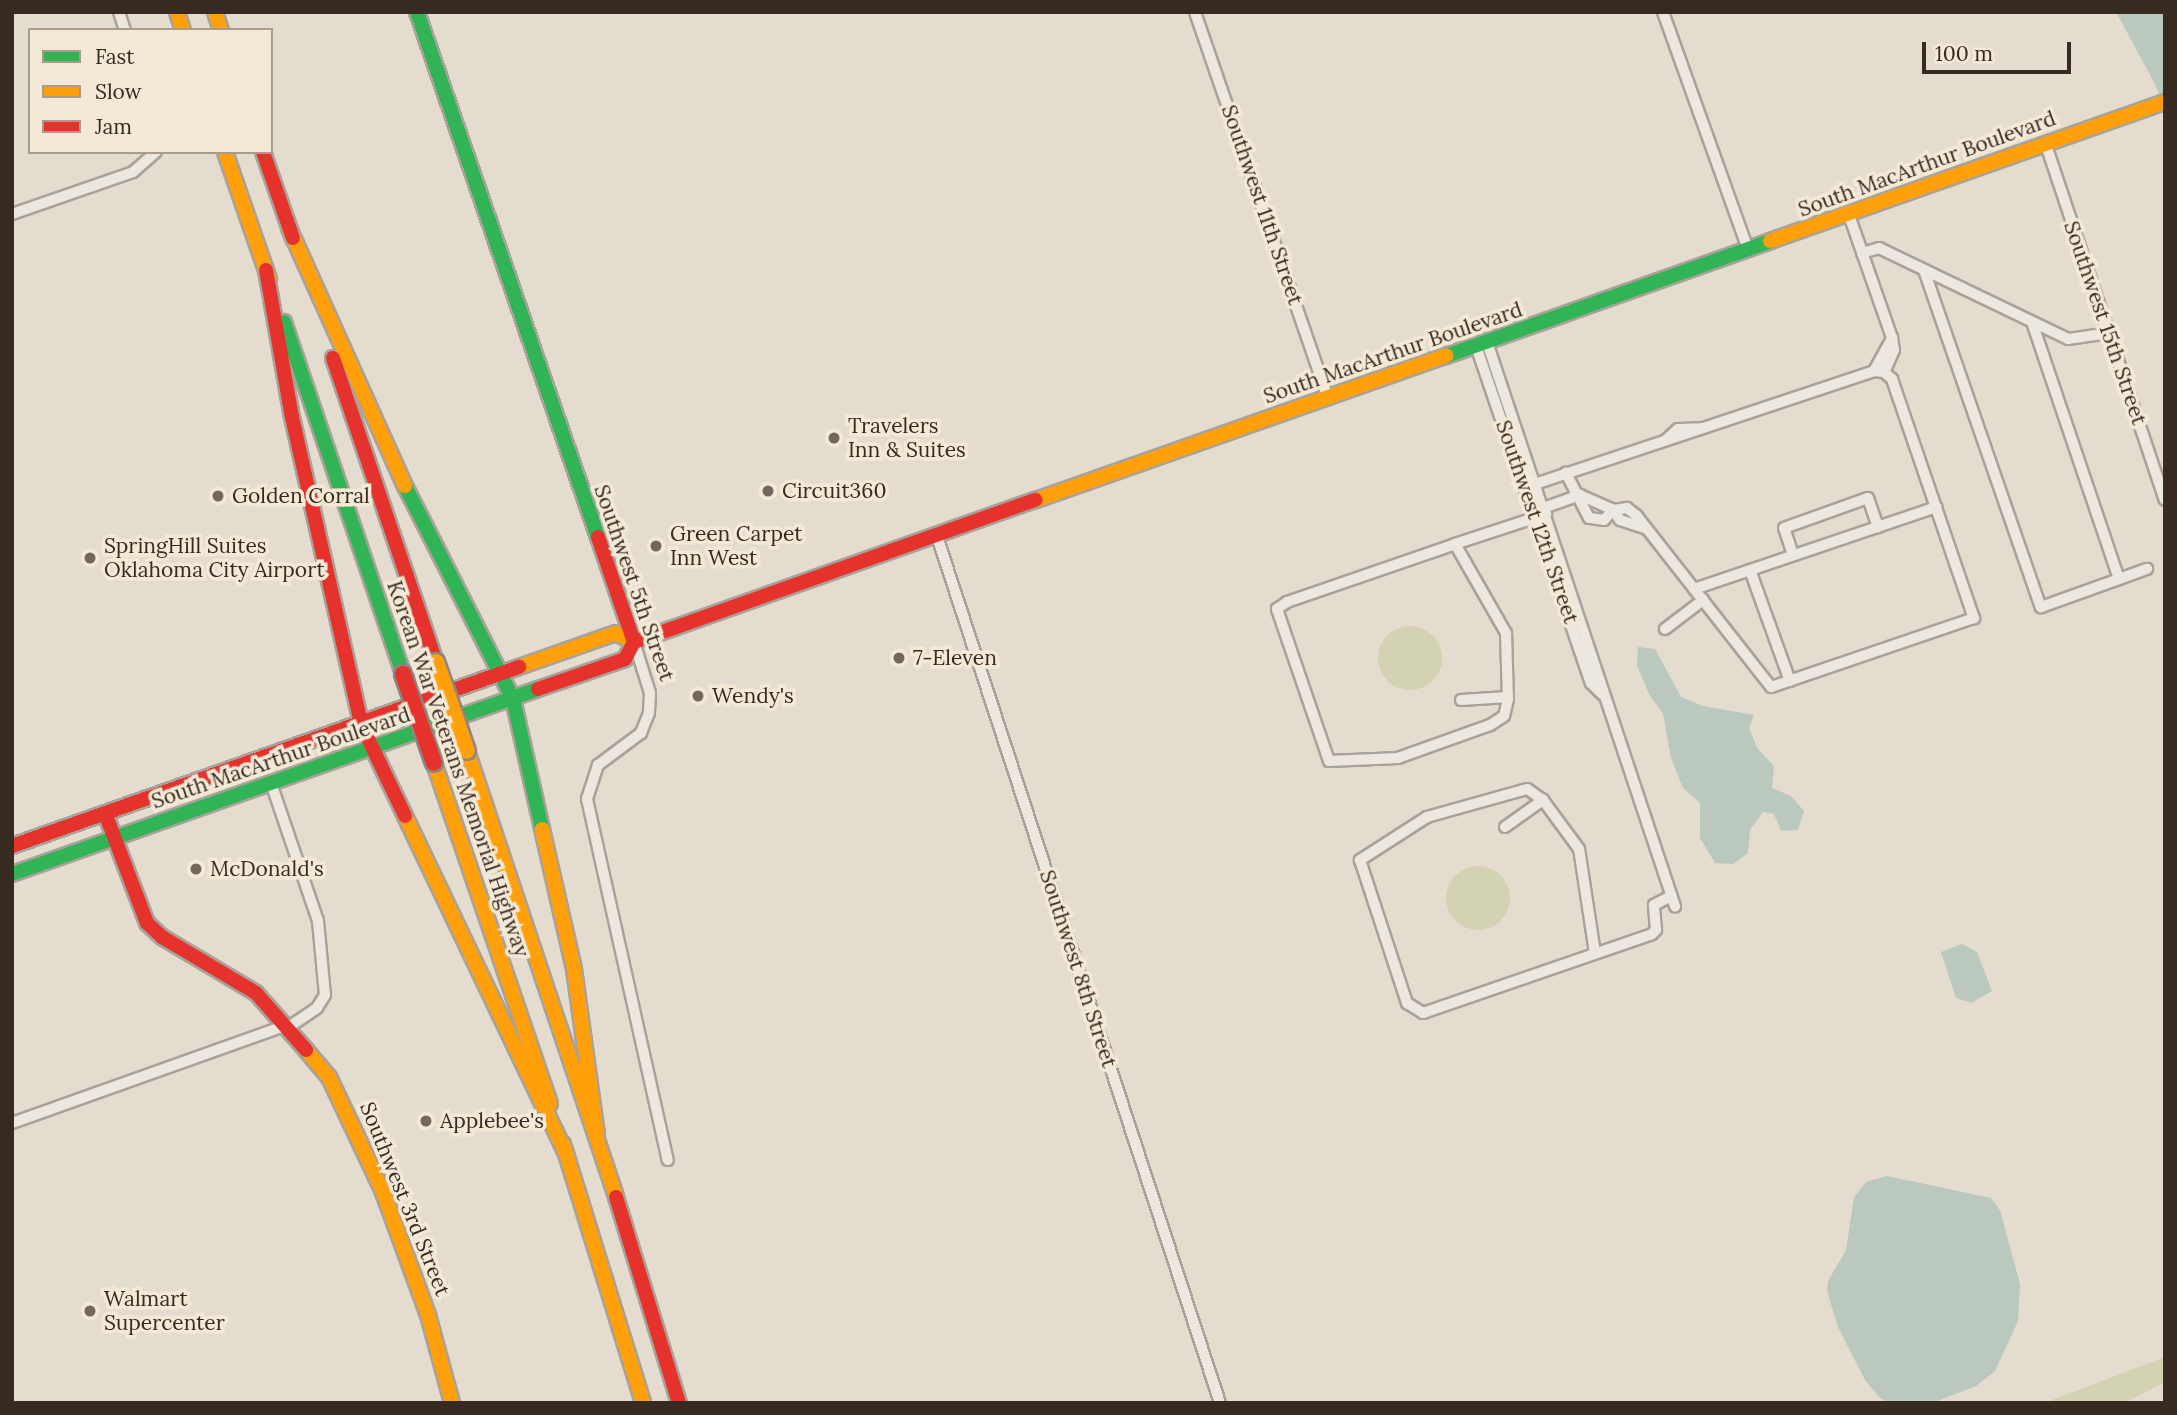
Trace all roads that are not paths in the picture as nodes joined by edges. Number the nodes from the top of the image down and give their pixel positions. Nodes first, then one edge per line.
1 (417, 12) edge
2 (1195, 12) edge
3 (1663, 12) edge
4 (2165, 102) edge
5 (2046, 145) junction
6 (154, 154) edge
7 (226, 154) edge
8 (264, 154) edge
9 (12, 214) edge
10 (1849, 215) junction
11 (289, 228) junction
12 (1748, 250) junction
13 (1862, 253) junction
14 (266, 270) junction
15 (1924, 270) junction
16 (2032, 322) junction
17 (2109, 333) junction
18 (1481, 344) junction
19 (1879, 372) junction
20 (1328, 398) junction
21 (1566, 473) junction
22 (1535, 484) junction
23 (1575, 497) junction
24 (2165, 500) edge
25 (1936, 507) junction
26 (1613, 510) junction
27 (1539, 513) junction
28 (1878, 527) junction
29 (937, 536) junction
30 (1455, 544) junction
31 (1793, 555) junction
32 (2147, 569) dead end
33 (1750, 570) junction
34 (2119, 579) junction
35 (1694, 589) junction
36 (1703, 600) junction
37 (1665, 629) dead end
38 (634, 642) junction
39 (500, 675) junction
40 (1790, 681) junction
41 (1508, 697) junction
42 (513, 699) junction
43 (1461, 701) dead end
44 (361, 724) junction
45 (372, 748) junction
46 (271, 783) junction
47 (1543, 800) junction
48 (105, 813) junction
49 (1505, 827) dead end
50 (113, 838) junction
51 (12, 846) edge
52 (12, 874) edge
53 (1595, 953) junction
54 (288, 1026) junction
55 (12, 1123) edge
56 (597, 1134) junction
57 (566, 1154) junction
58 (668, 1160) dead end
59 (452, 1403) edge
60 (643, 1403) edge
61 (679, 1403) edge
62 (1220, 1403) edge

1 - 38 main road, Southwest 5th Street
2 - 20 street, Southwest 11th Street
3 - 12 street
4 - 5 main road, South MacArthur Boulevard
5 - 10 main road, South MacArthur Boulevard
5 - 17 street, Southwest 15th Street
6 - 9 street
7 - 14 main road, Korean War Veterans Memorial Highway
8 - 11 main road, Korean War Veterans Memorial Highway
10 - 12 main road, South MacArthur Boulevard
10 - 13 street
11 - 39 main road
11 - 56 main road, Korean War Veterans Memorial Highway, bridge
12 - 18 main road, South MacArthur Boulevard
13 - 15 street
13 - 19 street
14 - 44 main road
14 - 57 main road, Korean War Veterans Memorial Highway, bridge
15 - 16 street
15 - 34 street
16 - 17 street
16 - 34 street
17 - 24 street, Southwest 15th Street
18 - 20 main road, South MacArthur Boulevard
18 - 22 street, Southwest 12th Street
18 - 27 street, Southwest 12th Street
19 - 21 street
19 - 25 street
20 - 29 main road, South MacArthur Boulevard
21 - 22 street
21 - 23 street
22 - 27 street, Southwest 12th Street
23 - 26 street
23 - 26 street
23 - 27 street
25 - 28 street
25 - 40 street
26 - 35 street
27 - 30 street
27 - 53 street, Southwest 12th Street
28 - 31 street
28 - 31 street
29 - 38 main road, South MacArthur Boulevard
29 - 62 street, Southwest 8th Street
30 - 41 street
30 - 41 street
31 - 33 street
32 - 34 street
33 - 35 street
33 - 40 street
35 - 36 street
36 - 37 street
36 - 40 street
38 - 39 main road, South MacArthur Boulevard
38 - 42 main road, South MacArthur Boulevard
38 - 58 street, Southwest 5th Street
39 - 42 main road
39 - 44 main road, South MacArthur Boulevard
41 - 43 street
42 - 45 main road, South MacArthur Boulevard
42 - 56 main road
44 - 45 main road
44 - 48 main road, South MacArthur Boulevard
45 - 46 main road, South MacArthur Boulevard
45 - 57 main road
46 - 50 main road, South MacArthur Boulevard
46 - 54 street
47 - 49 street
47 - 53 street
47 - 53 street
48 - 50 main road, Southwest 3rd Street
48 - 51 main road, South MacArthur Boulevard
50 - 52 main road, South MacArthur Boulevard
50 - 54 main road, Southwest 3rd Street
54 - 55 street
54 - 59 main road, Southwest 3rd Street
56 - 61 main road, Korean War Veterans Memorial Highway
57 - 60 main road, Korean War Veterans Memorial Highway

